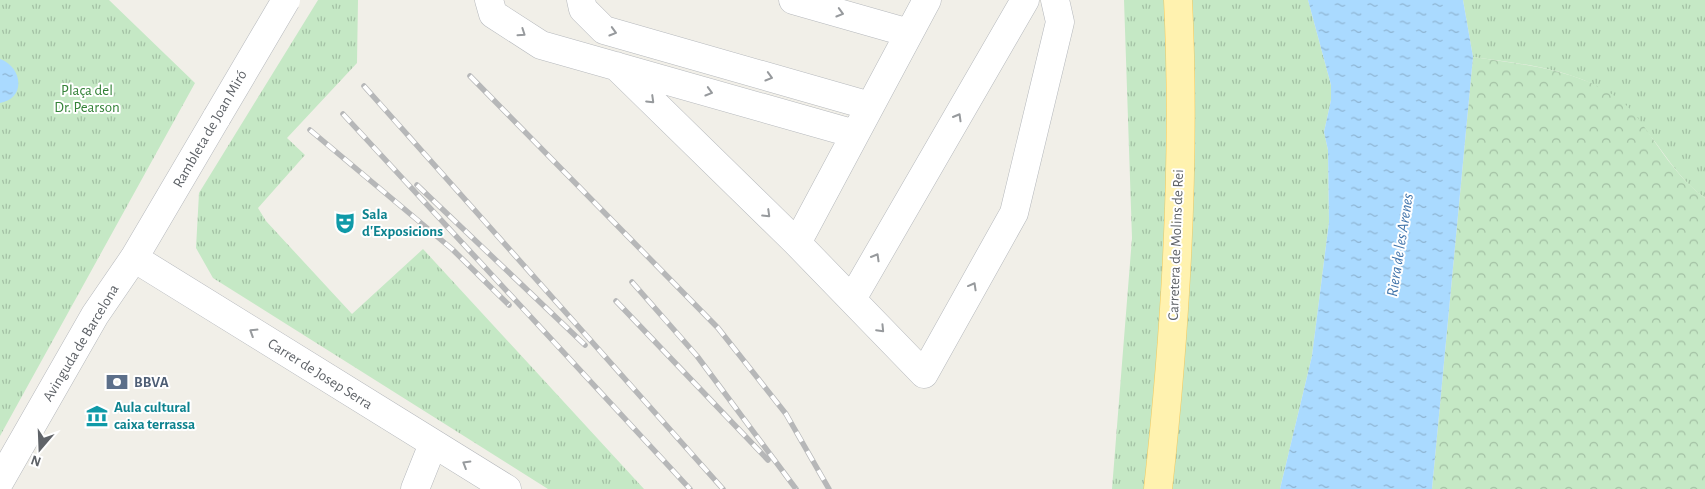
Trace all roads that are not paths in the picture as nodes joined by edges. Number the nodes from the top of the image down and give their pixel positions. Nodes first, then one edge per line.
1 (286, 0) edge
2 (489, 0) edge
3 (581, 0) edge
4 (794, 0) edge
5 (927, 0) edge
6 (1025, 0) edge
7 (1055, 0) edge
8 (1178, 0) edge
9 (909, 33) junction
10 (616, 66) junction
11 (870, 106) junction
12 (855, 134) junction
13 (797, 243) junction
14 (134, 258) junction
15 (852, 299) junction
16 (433, 444) junction
17 (0, 481) edge
18 (415, 489) edge
19 (508, 489) edge
20 (1158, 489) edge

1 - 14 street, Rambleta de Joan Miró, bridge
2 -> 10 street
3 -> 11 street
4 -> 9 street
5 - 9 street
15 -> 6 street
15 -> 7 street
8 - 20 main road, Carretera de Molins de Rei
9 - 11 street
10 -> 12 street
10 -> 13 street
11 - 12 street
12 - 13 street
13 - 15 street
16 -> 14 street, Carrer de Josep Serra
14 - 17 street, Avinguda de Barcelona
16 - 18 street
19 -> 16 street, Carrer de Josep Serra

